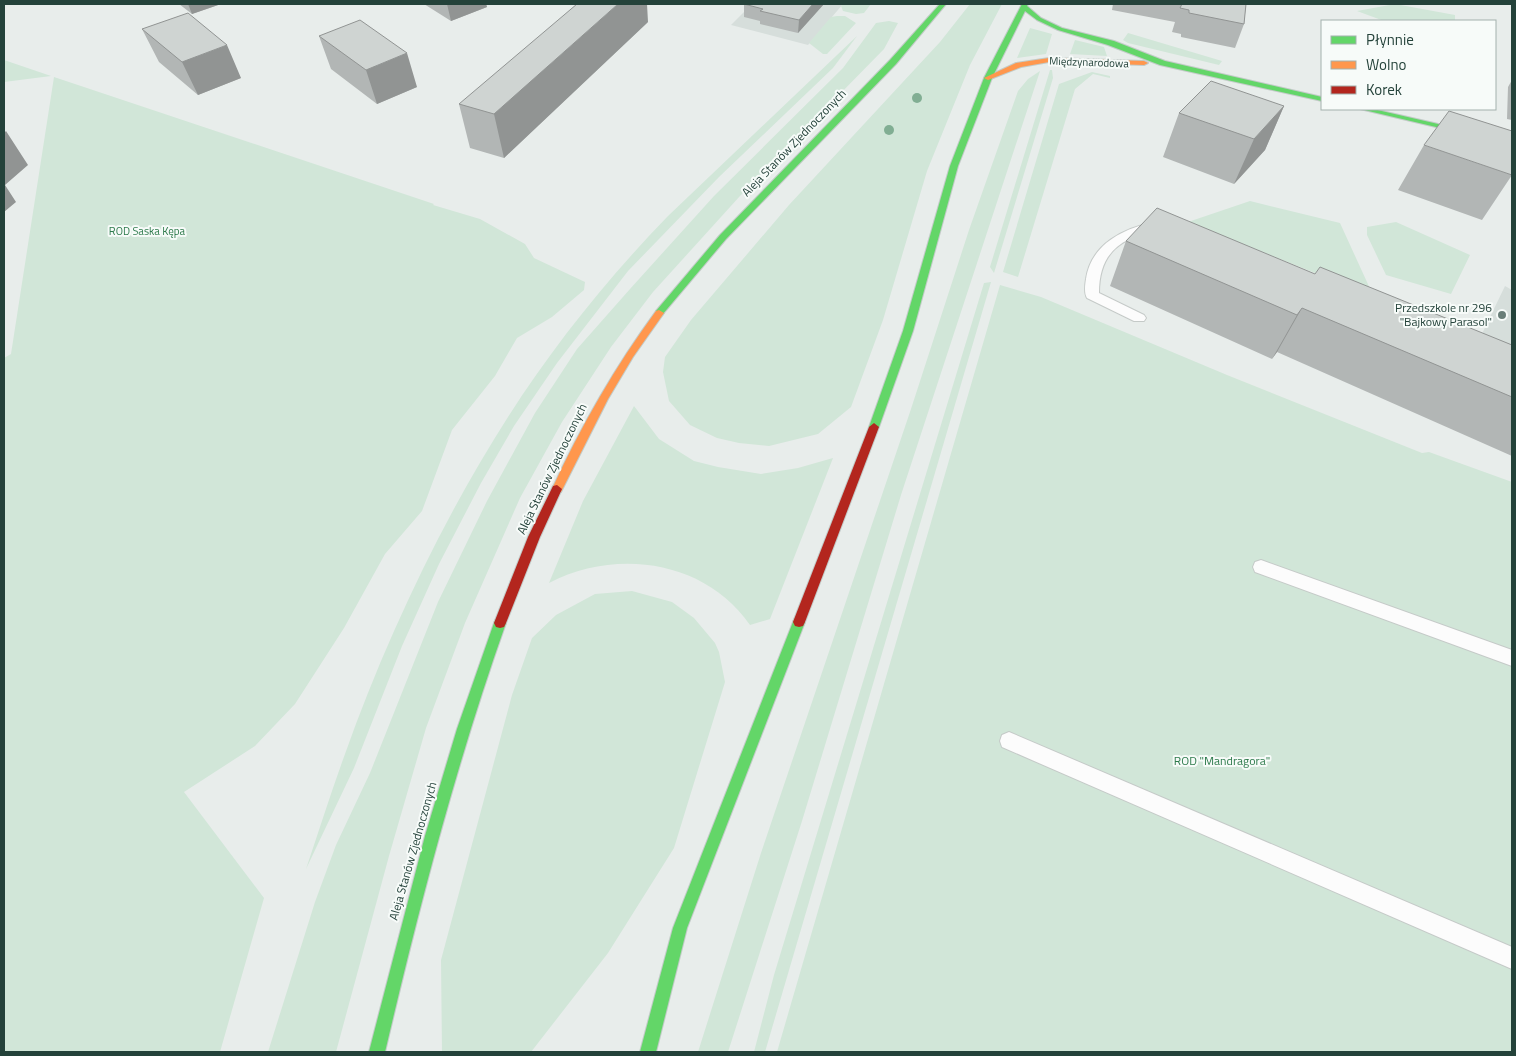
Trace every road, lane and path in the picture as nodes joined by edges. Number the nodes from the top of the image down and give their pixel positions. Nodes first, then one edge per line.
1 (943, 4) edge
2 (1025, 5) edge
3 (1162, 63) junction
4 (988, 78) junction
5 (1321, 99) edge
6 (1368, 110) edge
7 (1512, 142) edge
8 (1170, 225) edge
9 (1139, 318) dead end
10 (1261, 567) dead end
11 (1512, 658) edge
12 (1009, 741) dead end
13 (1512, 958) edge
14 (377, 1052) edge
15 (648, 1052) edge

1 - 14 main road, Aleja Stanów Zjednoczonych
2 - 3 main road, Międzynarodowa
2 - 4 main road
3 - 4 main road, Międzynarodowa
3 - 5 main road, Międzynarodowa
4 - 15 main road
6 - 7 main road
8 - 9 lane
10 - 11 lane
12 - 13 lane

